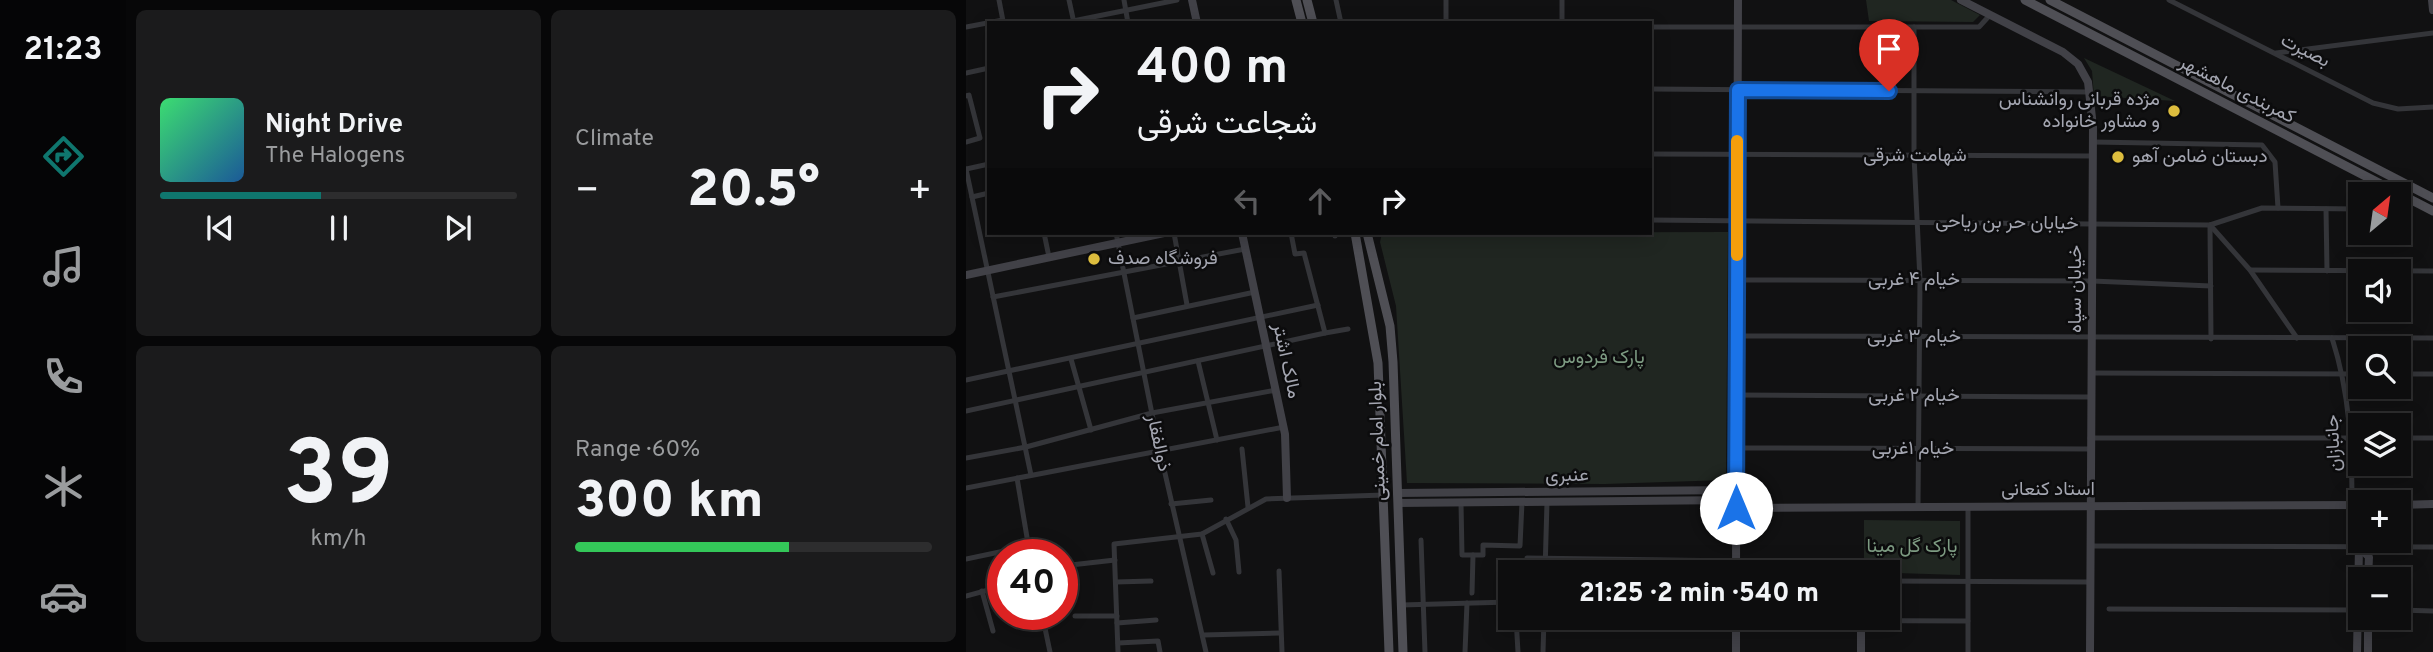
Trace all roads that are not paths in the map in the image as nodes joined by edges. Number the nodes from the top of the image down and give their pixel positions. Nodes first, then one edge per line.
1 (999, 0) edge
2 (1069, 0) edge
3 (1124, 0) edge
4 (1177, 0) edge
5 (1192, 0) edge
6 (1296, 0) edge
7 (1307, 0) edge
8 (1335, 0) edge
9 (1446, 0) edge
10 (1562, 0) edge
11 (1738, 0) edge
12 (1961, 0) edge
13 (2025, 0) edge
14 (2050, 0) edge
15 (2169, 0) edge
16 (2432, 0) edge
17 (1126, 10) junction
18 (2433, 10) edge
19 (1990, 15) junction
20 (1003, 21) edge
21 (1073, 21) edge
22 (1077, 21) edge
23 (1128, 21) edge
24 (1197, 21) edge
25 (1301, 21) edge
26 (1312, 21) edge
27 (1340, 21) edge
28 (1446, 21) edge
29 (1562, 21) edge
30 (987, 24) edge
31 (966, 27) edge
32 (1652, 27) edge
33 (1738, 27) junction
34 (1914, 27) junction
35 (2433, 33) edge
36 (2276, 53) junction
37 (987, 68) edge
38 (966, 73) edge
39 (1652, 89) edge
40 (1738, 90) junction
41 (1914, 91) junction
42 (2089, 92) junction
43 (966, 96) edge
44 (2433, 107) edge
45 (966, 142) edge
46 (2093, 142) junction
47 (1652, 154) edge
48 (1737, 155) junction
49 (1914, 156) junction
50 (2093, 156) junction
51 (987, 164) edge
52 (966, 169) edge
53 (987, 193) edge
54 (972, 197) junction
55 (2433, 198) edge
56 (2277, 208) junction
57 (2326, 209) junction
58 (2348, 209) edge
59 (2433, 211) edge
60 (1652, 220) edge
61 (1737, 221) junction
62 (1917, 222) junction
63 (2092, 224) junction
64 (2210, 225) junction
65 (1044, 235) edge
66 (1116, 235) edge
67 (1154, 235) edge
68 (1174, 235) edge
69 (1242, 235) edge
70 (1290, 235) edge
71 (1355, 235) edge
72 (1367, 235) edge
73 (1118, 242) junction
74 (1245, 249) junction
75 (1049, 257) junction
76 (1179, 261) junction
77 (988, 270) junction
78 (2250, 270) junction
79 (1123, 271) junction
80 (2327, 271) junction
81 (2433, 271) edge
82 (966, 275) edge
83 (1737, 280) junction
84 (1920, 280) junction
85 (2092, 281) junction
86 (2211, 286) junction
87 (1255, 292) junction
88 (993, 297) junction
89 (1187, 305) junction
90 (1318, 305) junction
91 (1385, 308) junction
92 (1368, 310) junction
93 (1133, 318) junction
94 (1260, 318) junction
95 (1390, 326) junction
96 (1348, 328) dead end
97 (1372, 331) junction
98 (1325, 333) junction
99 (1737, 336) junction
100 (1920, 337) junction
101 (2211, 338) junction
102 (2297, 338) junction
103 (2332, 338) junction
104 (2433, 338) edge
105 (2091, 339) junction
106 (1138, 345) junction
107 (1266, 347) junction
108 (1071, 359) junction
109 (1198, 361) junction
110 (1009, 372) junction
111 (1144, 373) junction
112 (2091, 373) junction
113 (2343, 374) junction
114 (2348, 374) edge
115 (2411, 374) edge
116 (2433, 374) edge
117 (966, 380) edge
118 (1079, 386) junction
119 (1276, 390) junction
120 (1737, 395) junction
121 (1919, 396) junction
122 (2091, 397) junction
123 (1015, 400) junction
124 (1208, 403) junction
125 (966, 411) edge
126 (1152, 413) junction
127 (2348, 413) edge
128 (1284, 427) junction
129 (1091, 429) junction
130 (2090, 438) junction
131 (2348, 438) edge
132 (2411, 438) edge
133 (2433, 438) edge
134 (1217, 440) junction
135 (1026, 447) junction
136 (1736, 448) junction
137 (1241, 449) dead end
138 (1919, 449) junction
139 (2090, 449) junction
140 (1160, 451) junction
141 (966, 458) edge
142 (1031, 475) junction
143 (1017, 478) junction
144 (966, 488) edge
145 (1736, 490) junction
146 (1384, 495) junction
147 (1287, 498) junction
148 (1398, 498) junction
149 (1211, 500) dead end
150 (1522, 502) junction
151 (1547, 502) junction
152 (1461, 503) junction
153 (1171, 504) junction
154 (1736, 504) junction
155 (2348, 505) edge
156 (2411, 505) edge
157 (2433, 505) edge
158 (2090, 506) junction
159 (1918, 507) junction
160 (1968, 507) junction
161 (1248, 508) junction
162 (1226, 519) junction
163 (1202, 534) junction
164 (1179, 538) junction
165 (1027, 539) edge
166 (1421, 540) dead end
167 (2090, 546) junction
168 (2348, 547) edge
169 (2411, 547) edge
170 (2433, 547) edge
171 (987, 555) edge
172 (1473, 555) junction
173 (1546, 558) junction
174 (966, 559) edge
175 (1115, 560) junction
176 (1527, 560) edge
177 (1673, 560) edge
178 (1736, 560) edge
179 (1078, 564) edge
180 (1279, 571) dead end
181 (1239, 572) dead end
182 (1213, 573) dead end
183 (1151, 581) dead end
184 (1900, 581) edge
185 (1968, 581) junction
186 (1116, 582) junction
187 (2090, 582) junction
188 (987, 591) edge
189 (982, 592) junction
190 (1472, 593) dead end
191 (966, 596) edge
192 (1498, 602) edge
193 (1467, 603) junction
194 (1423, 604) junction
195 (1401, 605) junction
196 (2109, 609) dead end
197 (2348, 610) edge
198 (2411, 610) edge
199 (2433, 611) edge
200 (1078, 616) edge
201 (1117, 619) junction
202 (1900, 620) edge
203 (1156, 621) dead end
204 (1968, 621) junction
205 (1045, 630) edge
206 (1517, 630) edge
207 (1544, 630) edge
208 (1736, 630) edge
209 (1861, 630) edge
210 (2358, 630) edge
211 (2368, 630) edge
212 (993, 631) dead end
213 (1280, 634) junction
214 (1203, 635) junction
215 (1118, 643) junction
216 (1050, 652) edge
217 (1118, 652) edge
218 (1160, 652) edge
219 (1206, 652) edge
220 (1282, 652) edge
221 (1389, 652) edge
222 (1403, 652) edge
223 (1425, 652) edge
224 (1465, 652) edge
225 (1518, 652) edge
226 (1543, 652) edge
227 (1736, 652) edge
228 (1861, 652) edge
229 (1968, 652) edge
230 (2090, 652) edge
231 (2357, 652) edge
232 (2368, 652) edge

1 - 20 street
2 - 21 street
3 - 17 street
4 - 17 street
5 - 24 street
6 - 25 main road
7 - 26 main road
8 - 27 street
9 - 28 street
10 - 29 street
11 - 33 street
12 - 19 street, خیابان سپاه
13 - 59 main road, کمربندی ماهشهر
14 - 55 main road, کمربندی ماهشهر
15 - 36 street, بصیرت
16 - 18 street
17 - 22 street
17 - 23 street
19 - 34 street
19 - 42 street, خیابان سپاه
30 - 31 street
32 - 33 street
33 - 34 street
33 - 40 street
34 - 41 street
35 - 36 street
36 - 44 street, بصیرت
37 - 38 street
39 - 40 street
40 - 41 street
40 - 48 street
41 - 42 street
41 - 49 street
42 - 46 street, خیابان سپاه
43 - 45 street
46 - 50 street, خیابان سپاه
46 - 56 street
47 - 48 street, شهامت شرقی
48 - 49 street, شهامت شرقی
48 - 61 street
49 - 50 street, شهامت شرقی
49 - 62 street
50 - 63 street, خیابان سپاه
51 - 52 street
52 - 54 street
53 - 54 street
54 - 77 street
56 - 57 street, خیابان حر بن ریاحی
56 - 64 street, خیابان حر بن ریاحی
57 - 58 street, خیابان حر بن ریاحی
57 - 80 street
60 - 61 street, خیابان حر بن ریاحی
61 - 62 street, خیابان حر بن ریاحی
61 - 83 street
62 - 63 street, خیابان حر بن ریاحی
62 - 84 street
63 - 64 street, خیابان حر بن ریاحی
63 - 85 street, خیابان سپاه
64 - 78 street
64 - 86 street
65 - 75 street
66 - 73 street, ذوالفقار
67 - 73 street
68 - 76 street
69 - 74 street, مالک اشتر
70 - 90 street
71 - 92 main road, بلوار امام خمینی
72 - 91 main road, بلوار امام خمینی
73 - 75 street
73 - 79 street, ذوالفقار
74 - 76 street
74 - 87 street, مالک اشتر
75 - 77 street
76 - 79 street
76 - 89 street
77 - 82 street
77 - 88 street
78 - 80 street
78 - 102 street
79 - 88 street
79 - 93 street, ذوالفقار
80 - 81 street
83 - 84 street, خیام ۴ غربی
83 - 99 street
84 - 85 street, خیام ۴ غربی
84 - 100 street
85 - 86 street, خیام ۴ غربی
85 - 105 street, خیابان سپاه
86 - 101 street
87 - 89 street
87 - 94 street, مالک اشتر
88 - 110 street
89 - 93 street
90 - 94 street
90 - 98 street
91 - 92 main road
91 - 95 main road, بلوار امام خمینی
92 - 97 main road, بلوار امام خمینی
93 - 106 street, ذوالفقار
94 - 106 street
94 - 107 street, مالک اشتر
95 - 97 main road
95 - 148 main road, بلوار امام خمینی
96 - 98 street
97 - 146 main road, بلوار امام خمینی
98 - 107 street
99 - 100 street, خیام ۳ غربی
99 - 120 street
100 - 105 street, خیام ۳ غربی
100 - 121 street
101 - 102 street, خیام ۳ غربی
101 - 105 street, خیام ۳ غربی
102 - 103 street, خیام ۳ غربی
103 - 104 street, خیام ۳ غربی
103 - 113 street, جانبازان
105 - 112 street, خیابان سپاه
106 - 108 street
106 - 111 street, ذوالفقار
107 - 109 street
107 - 119 street, مالک اشتر
108 - 110 street
108 - 118 street
109 - 111 street
109 - 124 street
110 - 117 street
110 - 123 street
111 - 118 street
111 - 126 street, ذوالفقار
112 - 113 street
112 - 122 street, خیابان سپاه
113 - 114 street
113 - 127 street, جانبازان
115 - 116 street
118 - 123 street
118 - 129 street
119 - 124 street
119 - 128 street, مالک اشتر
120 - 121 street, خیام ۲ غربی
120 - 136 street
121 - 122 street, خیام ۲ غربی
121 - 138 street
122 - 130 street, خیابان سپاه
123 - 125 street
123 - 135 street
124 - 126 street
124 - 134 street
126 - 129 street
126 - 140 street, ذوالفقار
128 - 134 street
128 - 147 street, مالک اشتر
129 - 135 street
130 - 131 street
130 - 139 street, خیابان سپاه
132 - 133 street
134 - 140 street
135 - 141 street
135 - 142 street
136 - 138 street, خیام ۱غربی
136 - 145 street
137 - 161 street
138 - 139 street, خیام ۱غربی
138 - 159 street
139 - 158 street, خیابان سپاه
140 - 142 street
140 - 153 street, ذوالفقار
142 - 143 street
143 - 144 street
143 - 165 street
145 - 148 street, عنبری
145 - 154 street
146 - 147 street
146 - 221 main road, بلوار امام خمینی
147 - 161 street
148 - 152 street, عنبری
148 - 195 main road, بلوار امام خمینی
149 - 153 street
150 - 151 street, عنبری
150 - 152 street, عنبری
150 - 172 street
151 - 154 street, عنبری
151 - 173 street
152 - 172 street
153 - 164 street, ذوالفقار
154 - 159 street, استاد کنعانی
154 - 178 street
155 - 158 street, استاد کنعانی
156 - 157 street
158 - 160 street, استاد کنعانی
158 - 167 street, خیابان سپاه
159 - 160 street, استاد کنعانی
160 - 185 street
161 - 162 street
162 - 163 street
162 - 181 street
163 - 164 street
163 - 182 street
164 - 175 street
164 - 214 street, ذوالفقار
166 - 194 street
167 - 168 street
167 - 187 street, خیابان سپاه
169 - 170 street
171 - 174 street
172 - 190 street
173 - 176 street
173 - 177 street
175 - 179 street
175 - 186 street
180 - 213 street
183 - 186 street
184 - 185 street
185 - 187 street
185 - 204 street
186 - 201 street
187 - 230 street, خیابان سپاه
188 - 189 street
189 - 191 street
189 - 212 street
192 - 193 street
193 - 194 street
193 - 224 street
194 - 195 street
194 - 223 street
195 - 222 main road, بلوار امام خمینی
196 - 197 street
198 - 199 street
200 - 201 street
201 - 203 street
201 - 215 street
202 - 204 street
204 - 229 street
205 - 216 street
206 - 225 street
207 - 226 street
208 - 227 street
209 - 228 street
210 - 231 street
211 - 232 street
213 - 214 street
213 - 220 street
214 - 219 street, ذوالفقار
215 - 217 street
215 - 218 street

